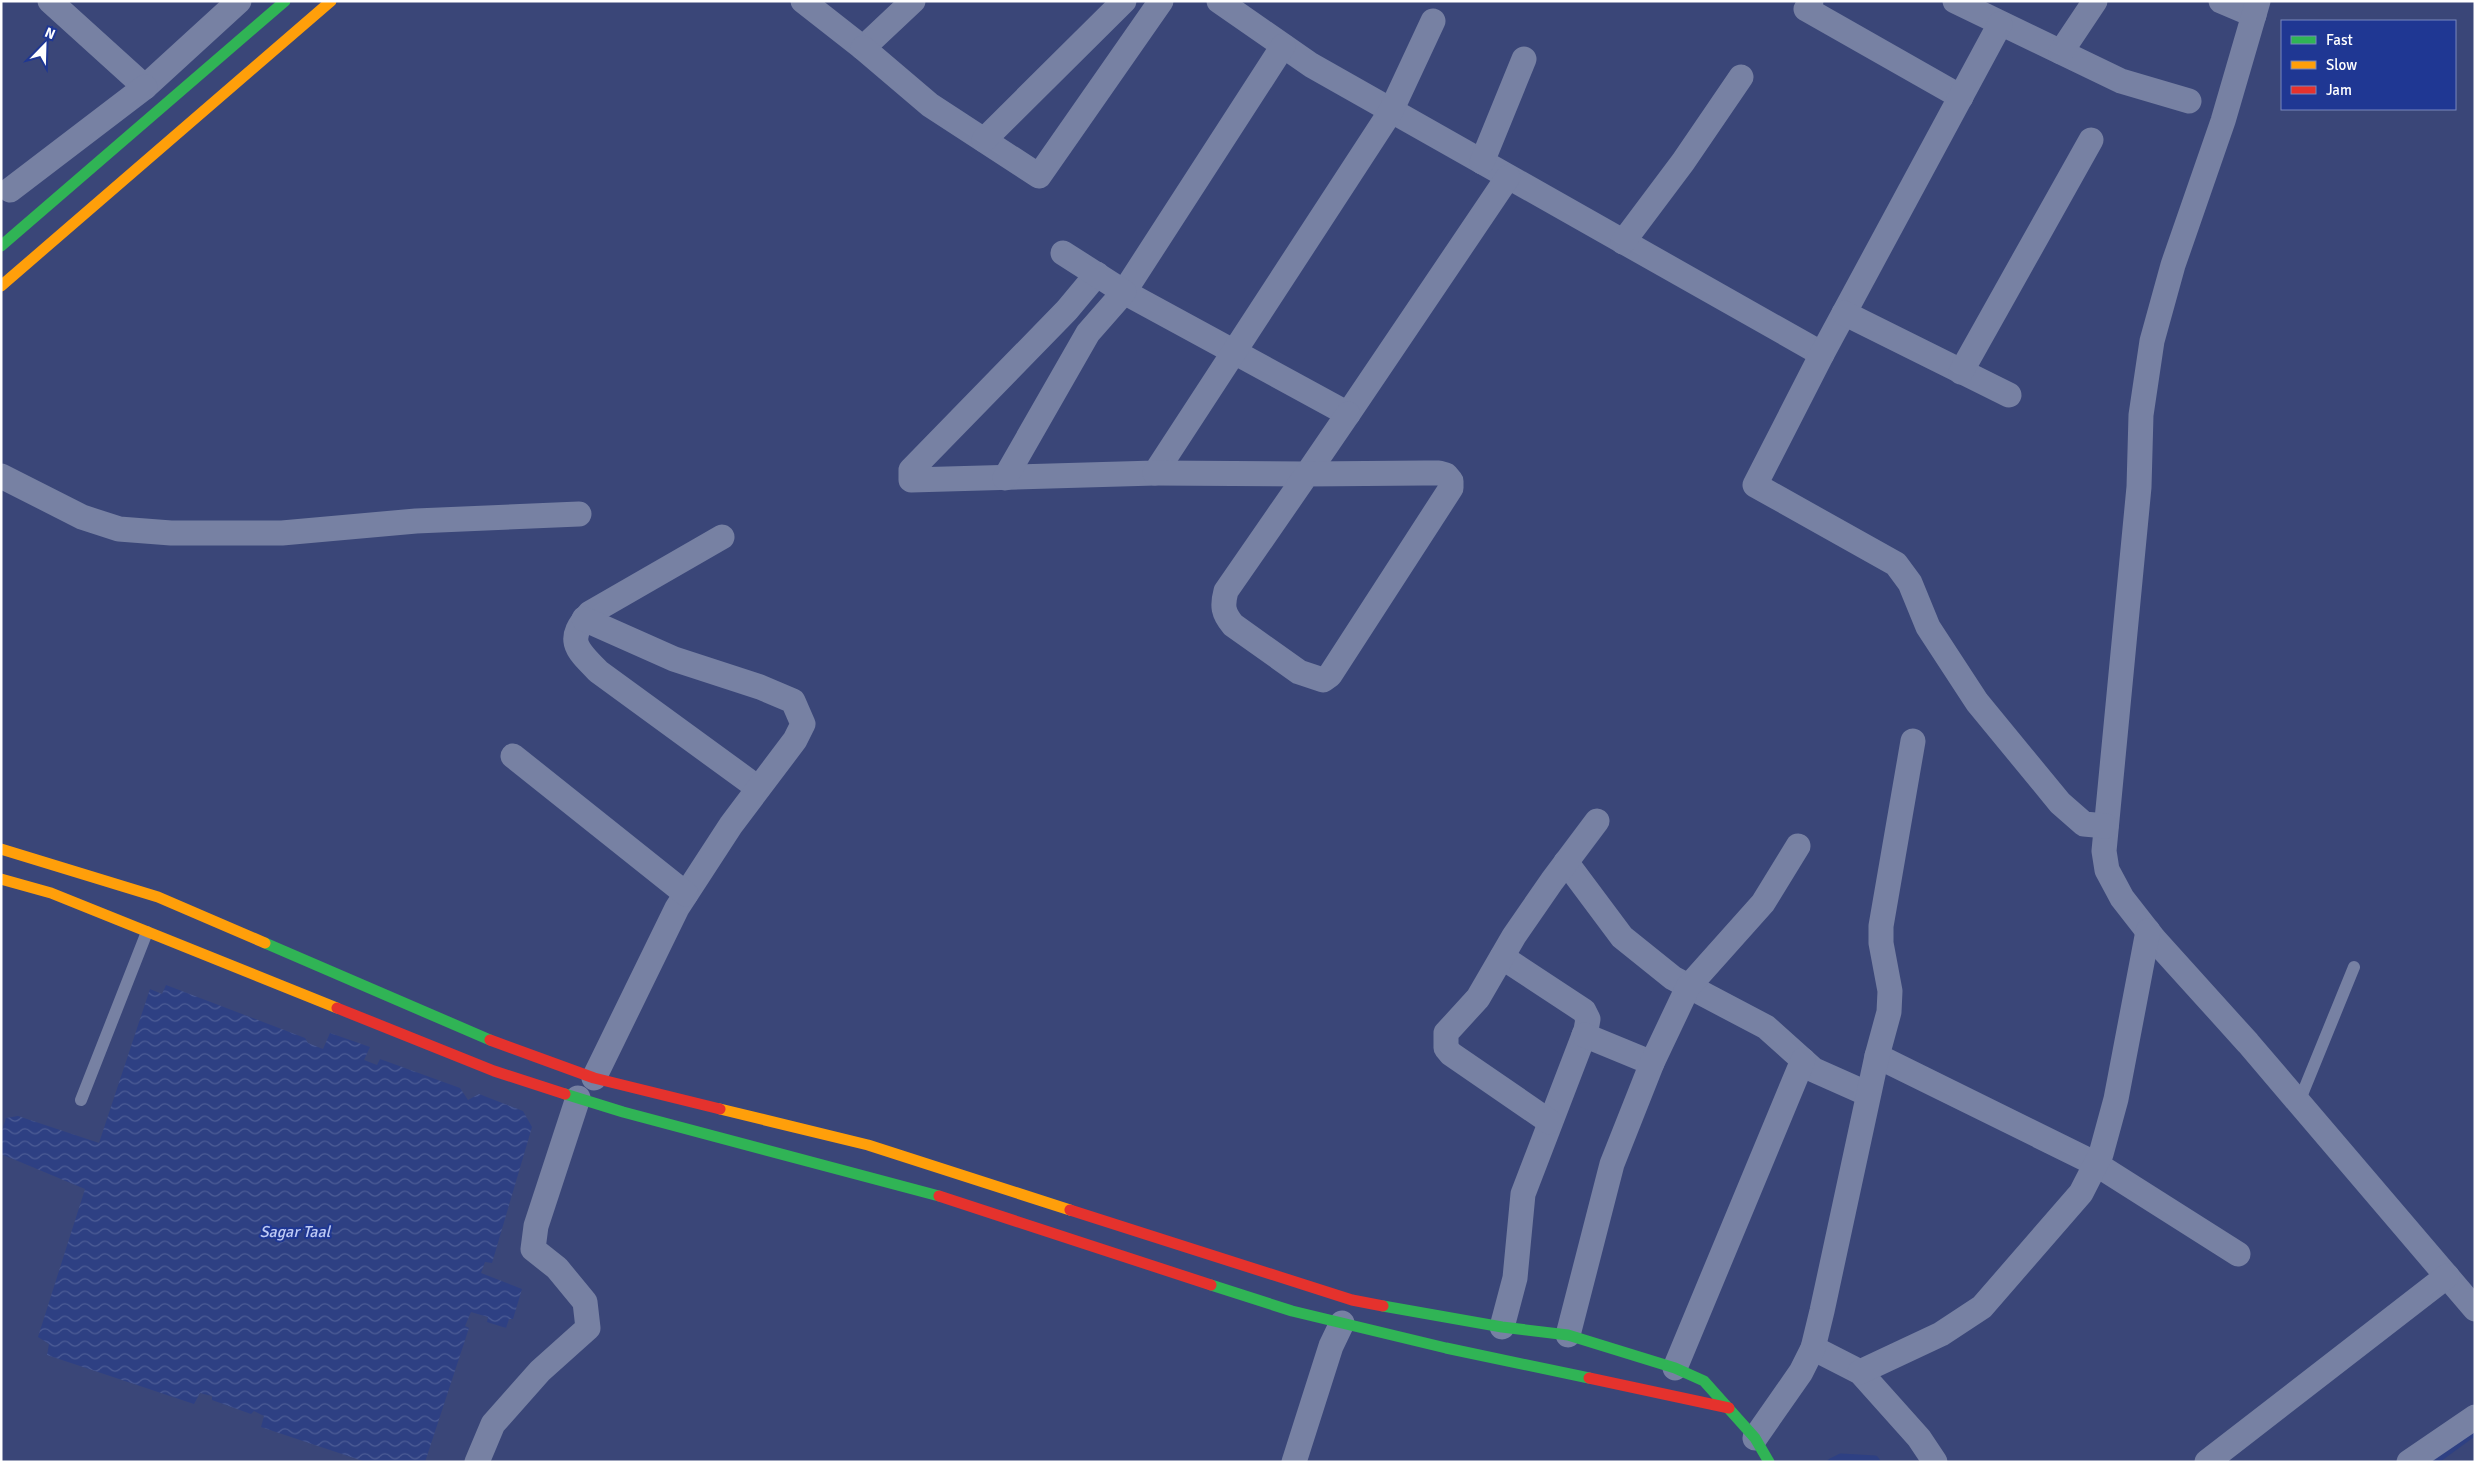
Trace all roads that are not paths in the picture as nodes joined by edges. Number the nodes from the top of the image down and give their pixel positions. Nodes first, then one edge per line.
1 (50, 1) edge
2 (239, 1) edge
3 (285, 1) edge
4 (331, 1) edge
5 (803, 1) edge
6 (913, 1) edge
7 (1124, 1) edge
8 (1161, 1) edge
9 (1811, 1) edge
10 (1955, 1) edge
11 (2095, 1) edge
12 (2221, 1) edge
13 (1223, 2) edge
14 (2256, 8) edge
15 (1433, 21) dead end
16 (2000, 24) junction
17 (1283, 46) junction
18 (862, 48) junction
19 (2061, 52) junction
20 (1524, 59) dead end
21 (1741, 77) dead end
22 (145, 87) junction
23 (1961, 97) junction
24 (2189, 102) dead end
25 (1391, 111) junction
26 (984, 140) junction
27 (2091, 140) dead end
28 (1482, 162) junction
29 (1508, 177) junction
30 (4, 191) edge
31 (1623, 242) junction
32 (1, 246) edge
33 (1063, 253) dead end
34 (1097, 274) junction
35 (1, 286) edge
36 (1124, 292) junction
37 (1844, 313) junction
38 (1234, 352) junction
39 (1822, 354) junction
40 (1961, 372) junction
41 (2009, 395) dead end
42 (1348, 414) junction
43 (1155, 473) junction
44 (1307, 474) junction
45 (1, 476) edge
46 (1005, 478) junction
47 (579, 514) dead end
48 (722, 537) dead end
49 (584, 619) junction
50 (1913, 741) dead end
51 (513, 756) dead end
52 (758, 788) junction
53 (1597, 821) dead end
54 (2106, 826) junction
55 (1798, 846) dead end
56 (1, 849) edge
57 (1566, 862) junction
58 (1, 879) edge
59 (686, 894) junction
60 (2148, 931) junction
61 (147, 932) junction
62 (1502, 957) junction
63 (2354, 967) dead end
64 (1688, 987) junction
65 (1584, 1035) junction
66 (1876, 1056) junction
67 (1802, 1060) junction
68 (1652, 1063) junction
69 (594, 1078) junction
70 (1868, 1094) junction
71 (578, 1098) junction
72 (81, 1100) dead end
73 (2299, 1102) junction
74 (1550, 1122) junction
75 (2096, 1164) junction
76 (2238, 1254) dead end
77 (2447, 1276) junction
78 (2475, 1308) edge
79 (1342, 1323) junction
80 (1502, 1327) junction
81 (1568, 1335) junction
82 (1813, 1348) junction
83 (1675, 1368) junction
84 (1860, 1372) junction
85 (1729, 1408) junction
86 (2475, 1417) edge
87 (1755, 1438) junction
88 (477, 1462) edge
89 (1294, 1462) edge
90 (1769, 1462) edge
91 (1936, 1462) edge
92 (2207, 1462) edge
93 (2409, 1462) edge

1 - 22 street
2 - 22 street
3 - 32 street
4 - 35 street
5 - 18 street
6 - 18 street
7 - 26 street
8 - 26 street
9 - 23 street
10 - 16 street
11 - 19 street
12 - 14 street
13 - 17 street
14 - 54 street
15 - 25 street
16 - 19 street
16 - 23 street
17 - 25 street
17 - 36 street
18 - 26 street
19 - 24 street
20 - 28 street
21 - 31 street
22 - 30 street
23 - 37 street
25 - 28 street
25 - 38 street
27 - 40 street
28 - 29 street
29 - 31 street
29 - 42 street
31 - 39 street
33 - 34 street
34 - 36 street
34 - 46 street
36 - 38 street
36 - 46 street
37 - 39 street
37 - 40 street
38 - 42 street
38 - 43 street
39 - 54 street
40 - 41 street
42 - 44 street
43 - 44 street
43 - 46 street
44 - 44 street
45 - 47 street
48 - 49 street
49 - 52 street
49 - 52 street
50 - 66 street
51 - 59 street
52 - 59 street
53 - 57 street
54 - 60 street
55 - 64 street
56 - 69 street
57 - 62 street
57 - 64 street
58 - 61 street
59 - 69 street
60 - 73 street
60 - 75 street
61 - 71 street
61 - 72 lane
62 - 65 street
62 - 74 street
63 - 73 lane
64 - 67 street
64 - 68 street
65 - 68 street
65 - 74 street
66 - 70 street
66 - 75 street
67 - 70 street
67 - 83 street
68 - 81 street
69 - 80 street
70 - 82 street
71 - 79 street
71 - 88 street
73 - 77 street
74 - 80 street
75 - 76 street
75 - 84 street
77 - 78 street
77 - 92 street
79 - 85 street
79 - 89 street
80 - 81 street
81 - 83 street
82 - 84 street
82 - 87 street
83 - 85 street
84 - 91 street
85 - 87 street
86 - 93 street
87 - 90 street

